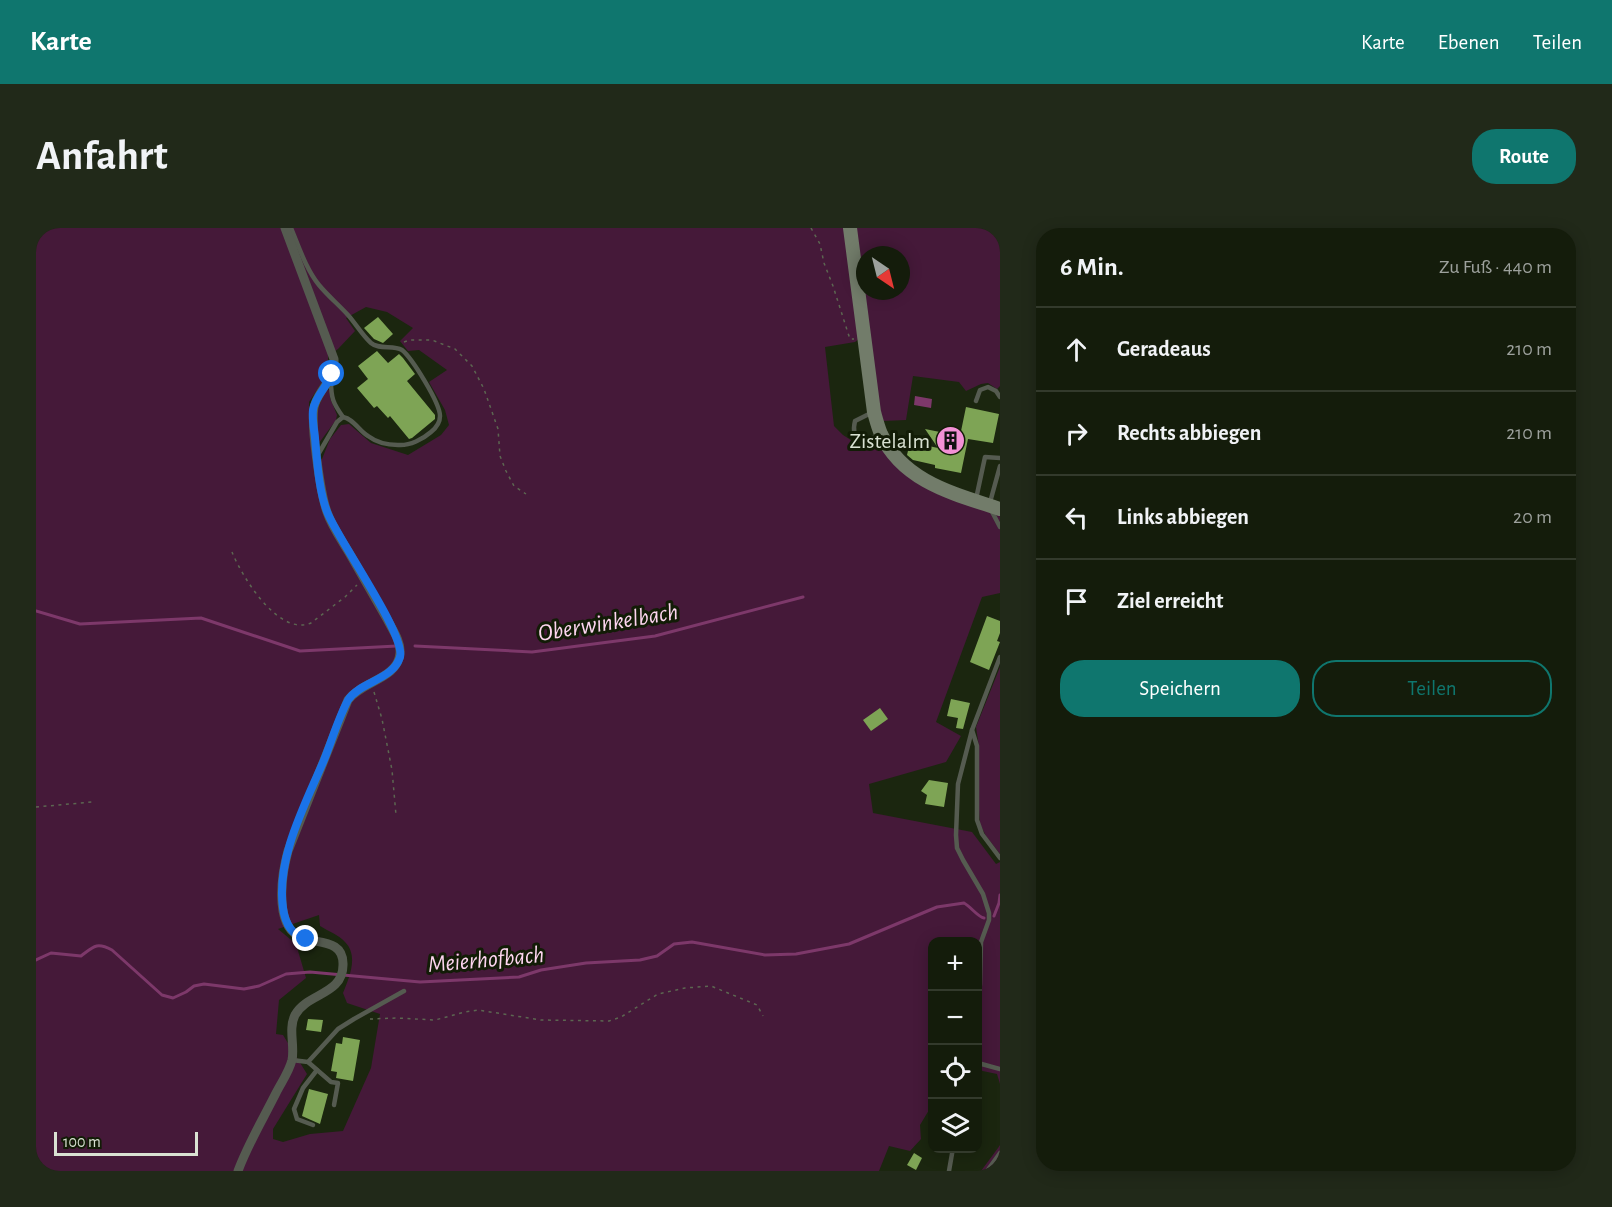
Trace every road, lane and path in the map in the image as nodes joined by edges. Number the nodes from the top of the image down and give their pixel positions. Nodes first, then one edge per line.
1 (285, 228) edge
2 (291, 228) edge
3 (811, 228) edge
4 (850, 228) edge
5 (864, 340) junction
6 (389, 347) junction
7 (331, 378) junction
8 (1000, 397) edge
9 (976, 401) dead end
10 (874, 412) junction
11 (343, 417) junction
12 (882, 435) junction
13 (317, 458) junction
14 (1000, 458) edge
15 (1000, 466) edge
16 (526, 494) dead end
17 (988, 506) edge
18 (1000, 527) edge
19 (232, 552) dead end
20 (364, 578) junction
21 (1000, 657) edge
22 (371, 682) junction
23 (972, 730) junction
24 (92, 801) dead end
25 (36, 807) edge
26 (396, 815) dead end
27 (1000, 858) edge
28 (404, 991) dead end
29 (979, 991) edge
30 (763, 1016) dead end
31 (354, 1019) junction
32 (292, 1060) junction
33 (308, 1062) junction
34 (982, 1064) edge
35 (1000, 1069) edge
36 (317, 1070) junction
37 (334, 1105) dead end
38 (313, 1125) dead end
39 (952, 1153) edge
40 (1000, 1153) edge
41 (36, 1164) edge
42 (38, 1171) edge
43 (238, 1171) edge
44 (949, 1171) edge
45 (987, 1171) edge

1 - 7 street
2 - 6 lane
3 - 5 path
4 - 5 main road
5 - 10 main road
6 - 11 lane
6 - 16 path
7 - 11 lane
7 - 13 street
8 - 9 lane
10 - 12 main road
10 - 12 lane
11 - 13 lane
12 - 17 main road
13 - 20 street
14 - 17 lane
15 - 17 lane
17 - 18 lane
19 - 20 path
20 - 22 street
21 - 23 lane
22 - 26 path
22 - 32 street
23 - 27 lane
23 - 29 lane
24 - 25 path
28 - 31 lane
30 - 31 path
31 - 33 lane
32 - 33 lane
32 - 43 street
33 - 36 lane
34 - 35 lane
36 - 37 lane
36 - 38 lane
39 - 44 lane
40 - 45 lane
41 - 42 street

